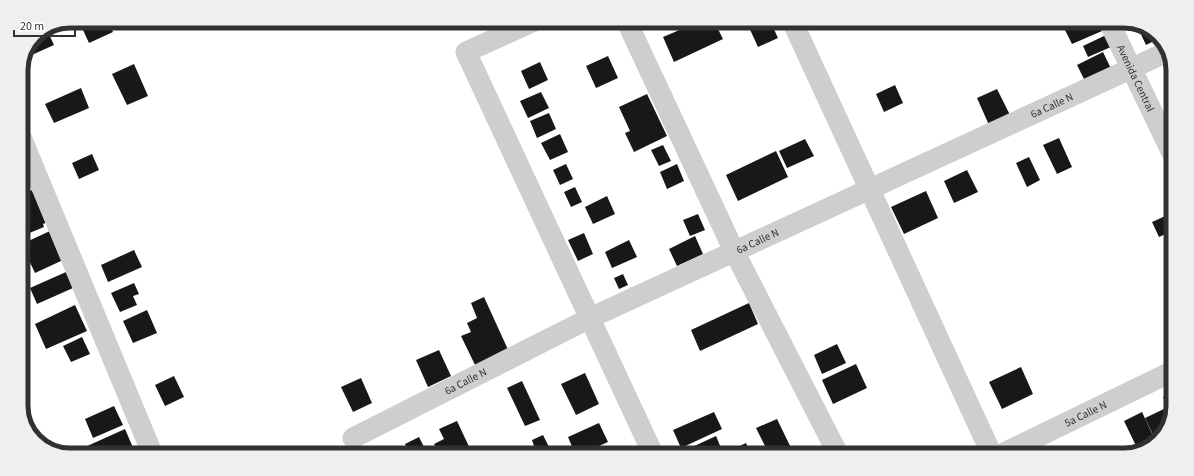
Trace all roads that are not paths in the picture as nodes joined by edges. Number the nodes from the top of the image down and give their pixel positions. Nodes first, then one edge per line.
1 (519, 28) edge
2 (630, 28) edge
3 (795, 28) edge
4 (1112, 28) edge
5 (1163, 54) edge
6 (1132, 68) junction
7 (1166, 140) edge
8 (28, 154) edge
9 (870, 189) junction
10 (734, 251) junction
11 (590, 318) junction
12 (1166, 374) edge
13 (353, 438) dead end
14 (150, 448) edge
15 (650, 448) edge
16 (835, 448) edge
17 (989, 448) edge
18 (1014, 448) edge

1 - 11 street
2 - 10 street
3 - 9 street
4 - 6 street, Avenida Central
5 - 6 street, 6a Calle N
6 - 7 street, Avenida Central
6 - 9 street, 6a Calle N
8 - 14 street
9 - 10 street, 6a Calle N
9 - 17 street
10 - 11 street, 6a Calle N
10 - 16 street
11 - 13 street, 6a Calle N
11 - 15 street
12 - 18 street, 5a Calle N

